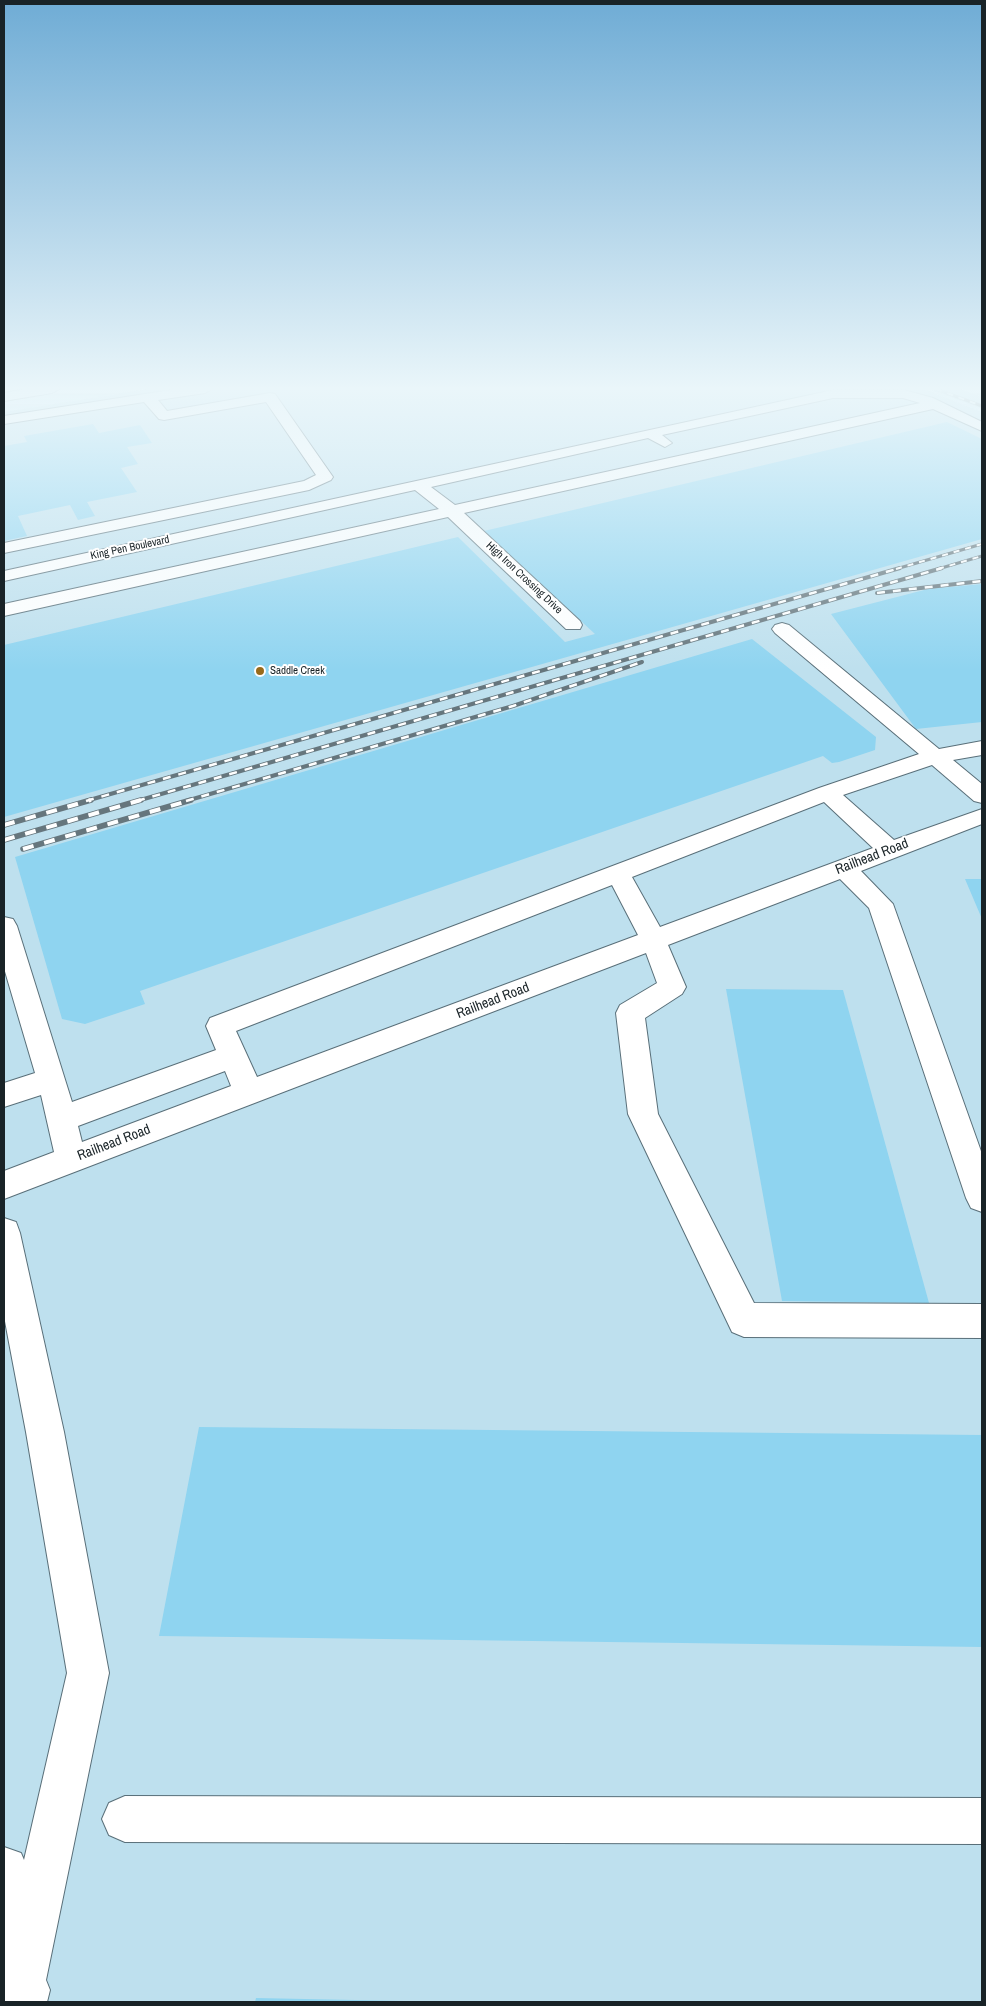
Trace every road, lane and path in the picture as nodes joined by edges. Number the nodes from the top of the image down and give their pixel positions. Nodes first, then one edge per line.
1 (314, 483) edge
2 (450, 483) edge
3 (575, 483) edge
4 (424, 489) junction
5 (451, 510) junction
6 (4, 548) edge
7 (4, 576) edge
8 (4, 610) edge
9 (573, 625) dead end
10 (782, 629) dead end
11 (982, 748) edge
12 (935, 756) junction
13 (827, 793) junction
14 (982, 796) edge
15 (982, 816) edge
16 (890, 850) junction
17 (844, 868) junction
18 (618, 874) junction
19 (4, 926) edge
20 (654, 941) junction
21 (232, 1056) junction
22 (52, 1079) junction
23 (249, 1093) junction
24 (4, 1096) edge
25 (62, 1119) junction
26 (71, 1159) junction
27 (4, 1185) edge
28 (982, 1198) edge
29 (4, 1234) edge
30 (982, 1321) edge
31 (125, 1820) dead end
32 (982, 1821) edge
33 (4, 1870) edge
34 (22, 1991) edge

1 - 6 main road
2 - 4 main road, King Pen Boulevard
3 - 5 main road
4 - 5 main road, High Iron Crossing Drive
4 - 7 main road, King Pen Boulevard
5 - 8 main road
5 - 9 main road, High Iron Crossing Drive
10 - 12 main road
11 - 12 main road
12 - 13 main road
12 - 14 main road
13 - 16 main road
13 - 18 main road
15 - 16 main road, Railhead Road
16 - 17 main road, Railhead Road
17 - 20 main road, Railhead Road
17 - 28 main road
18 - 20 main road
18 - 21 main road
19 - 22 main road
20 - 23 main road, Railhead Road
20 - 30 main road
21 - 23 main road
21 - 25 main road
22 - 24 main road
22 - 25 main road
23 - 26 main road, Railhead Road
25 - 26 main road
26 - 27 main road, Railhead Road
29 - 34 main road
31 - 32 main road
33 - 34 main road

